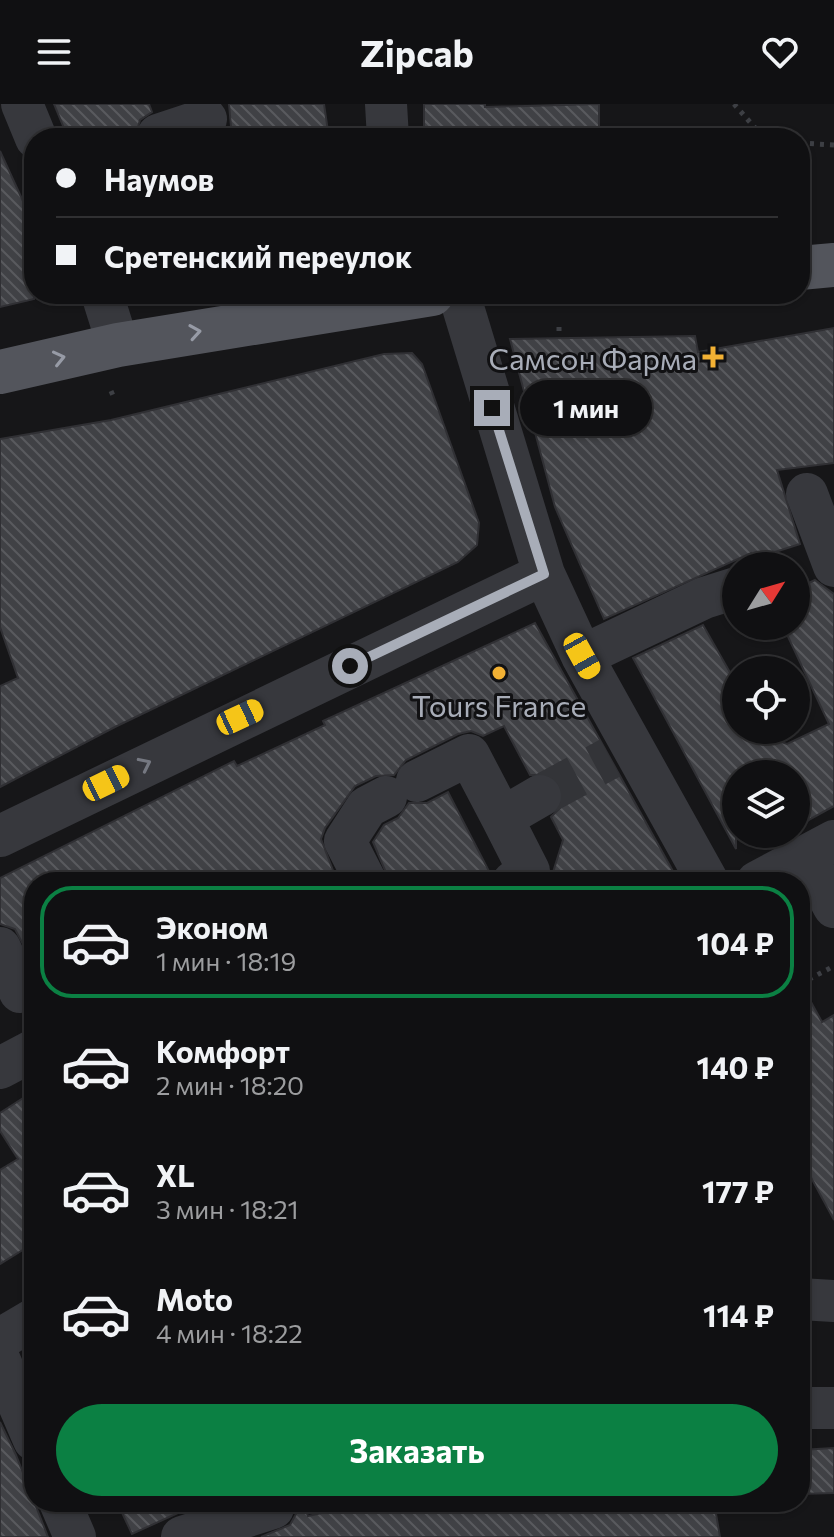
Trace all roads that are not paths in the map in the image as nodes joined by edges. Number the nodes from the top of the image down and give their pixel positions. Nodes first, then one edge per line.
1 (22, 104) edge
2 (386, 104) edge
3 (206, 119) dead end
4 (32, 128) edge
5 (179, 128) edge
6 (387, 128) edge
7 (834, 265) edge
8 (810, 267) edge
9 (105, 304) edge
10 (357, 304) edge
11 (462, 304) edge
12 (118, 345) junction
13 (0, 372) edge
14 (807, 494) dead end
15 (820, 564) edge
16 (544, 574) junction
17 (722, 592) edge
18 (582, 656) junction
19 (540, 796) tunnel mouth
20 (502, 818) junction
21 (0, 836) edge
22 (820, 848) edge
23 (361, 872) edge
24 (528, 872) edge
25 (701, 872) edge
26 (776, 872) edge
27 (834, 907) edge
28 (0, 948) edge
29 (20, 992) dead end
30 (24, 1055) edge
31 (0, 1068) edge
32 (810, 1300) edge
33 (834, 1301) edge
34 (24, 1325) edge
35 (0, 1339) edge
36 (0, 1361) edge
37 (810, 1408) edge
38 (834, 1408) edge
39 (24, 1417) edge
40 (64, 1512) edge
41 (260, 1512) edge
42 (75, 1537) edge
43 (182, 1537) edge

1 - 4 street
2 - 6 street
3 - 5 street
7 - 8 main road
9 - 12 street
12 -> 10 main road
11 - 16 street
13 -> 12 main road
14 - 15 street
16 - 18 street
21 -> 16 street
17 - 18 street
18 - 25 street
19 - 20 street
20 - 23 street
20 - 24 street
22 - 26 street
22 - 27 street
28 - 29 street
30 - 31 street
32 - 33 street
34 - 35 street
36 - 39 street
37 - 38 street
40 - 42 street
41 - 43 street

